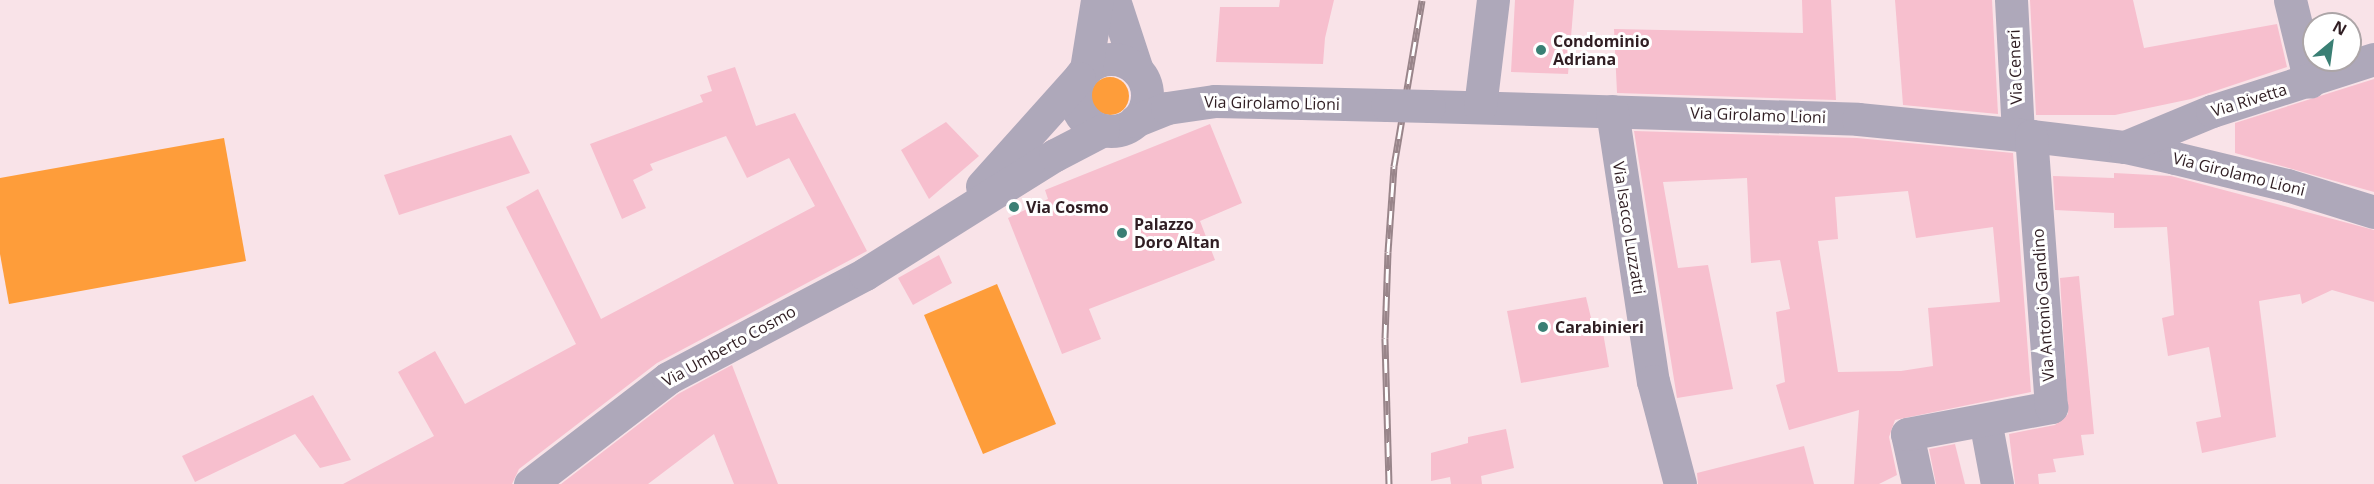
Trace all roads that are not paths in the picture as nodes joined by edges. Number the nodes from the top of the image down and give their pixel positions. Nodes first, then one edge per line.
1 (1097, 0) edge
2 (1114, 0) edge
3 (1493, 0) edge
4 (2011, 0) edge
5 (2290, 0) edge
6 (2374, 60) edge
7 (1137, 70) junction
8 (1082, 73) junction
9 (2310, 82) junction
10 (1480, 107) junction
11 (1612, 111) junction
12 (1135, 121) junction
13 (1103, 130) junction
14 (2024, 136) junction
15 (2125, 147) junction
16 (2374, 212) edge
17 (941, 228) junction
18 (1985, 420) junction
19 (530, 484) edge
20 (1680, 484) edge
21 (1918, 484) edge
22 (1997, 484) edge

1 - 8 street
2 - 7 street
3 - 10 street
4 - 14 street, Via Ceneri
5 - 9 street
6 - 9 street, Via Rivetta
7 - 8 street
7 - 12 street
8 - 13 street
8 - 17 street, Via Umberto Cosmo
9 - 15 street, Via Rivetta
10 - 11 street, Via Girolamo Lioni
10 - 12 street, Via Girolamo Lioni, bridge
11 - 14 street, Via Girolamo Lioni
11 - 20 street, Via Isacco Luzzatti
12 - 13 street
13 - 17 street, Via Umberto Cosmo
14 - 15 street, Via Girolamo Lioni
14 - 18 street, Via Antonio Gandino
15 - 16 street, Via Girolamo Lioni
17 - 19 street, Via Umberto Cosmo
18 - 21 street, Via Antonio Gandino
18 - 22 street

